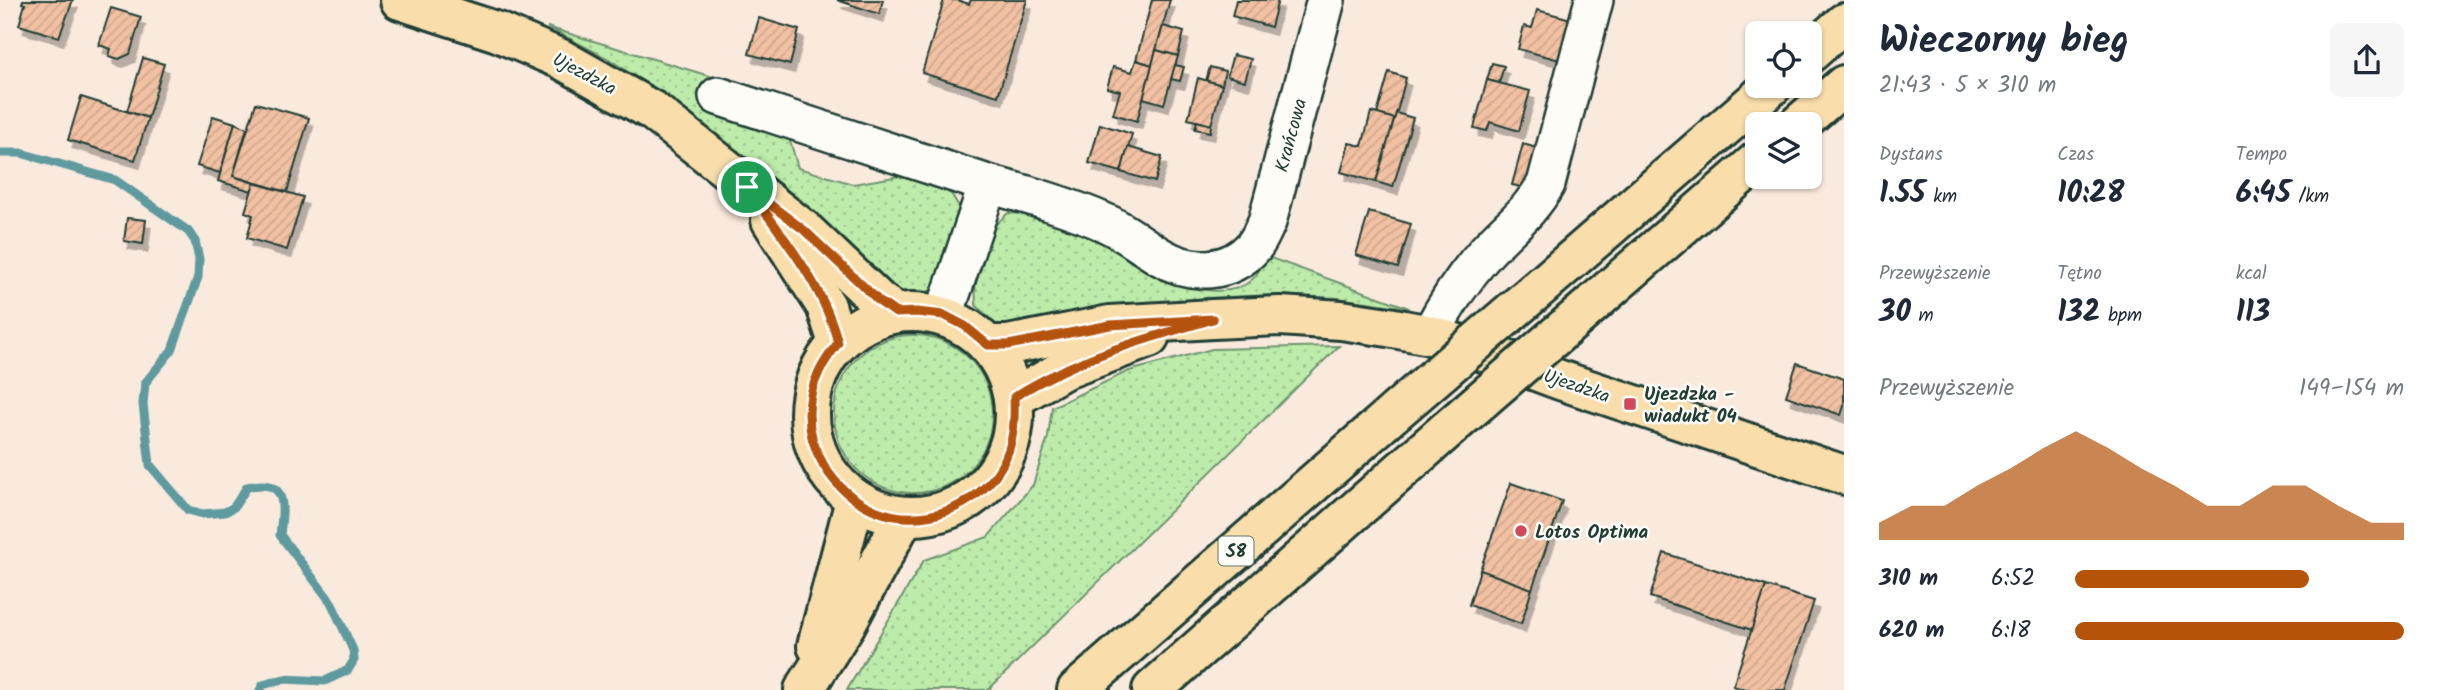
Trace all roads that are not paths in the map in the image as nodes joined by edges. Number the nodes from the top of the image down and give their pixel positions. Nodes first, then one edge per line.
1 (400, 0) edge
2 (1326, 0) edge
3 (1594, 0) edge
4 (1844, 23) edge
5 (1822, 42) edge
6 (1844, 85) edge
7 (718, 96) dead end
8 (1758, 98) edge
9 (1813, 112) edge
10 (1745, 171) edge
11 (988, 184) junction
12 (747, 187) junction
13 (896, 313) junction
14 (944, 315) junction
15 (1213, 319) junction
16 (1430, 335) junction
17 (838, 343) junction
18 (988, 345) junction
19 (1014, 397) junction
20 (1844, 475) edge
21 (855, 500) junction
22 (904, 517) junction
23 (805, 687) edge
24 (1077, 690) edge
25 (1152, 690) edge

1 - 12 main road, Ujezdzka
2 - 11 street, Krańcowa
3 - 16 street
4 - 5 main road
6 - 9 main road
7 - 11 street
8 - 24 main road, S8, bridge
10 - 25 main road, S8, bridge
11 - 14 street
12 - 13 main road, Ujezdzka
12 - 17 main road, Ujezdzka
13 - 14 main road
13 - 17 main road
14 - 18 main road
15 - 16 main road, Ujezdzka
15 - 18 main road, Ujezdzka
15 - 19 main road, Ujezdzka
16 - 20 main road, Ujezdzka
17 - 21 main road
18 - 19 main road
19 - 22 main road
21 - 22 main road
21 - 23 main road
22 - 23 main road

